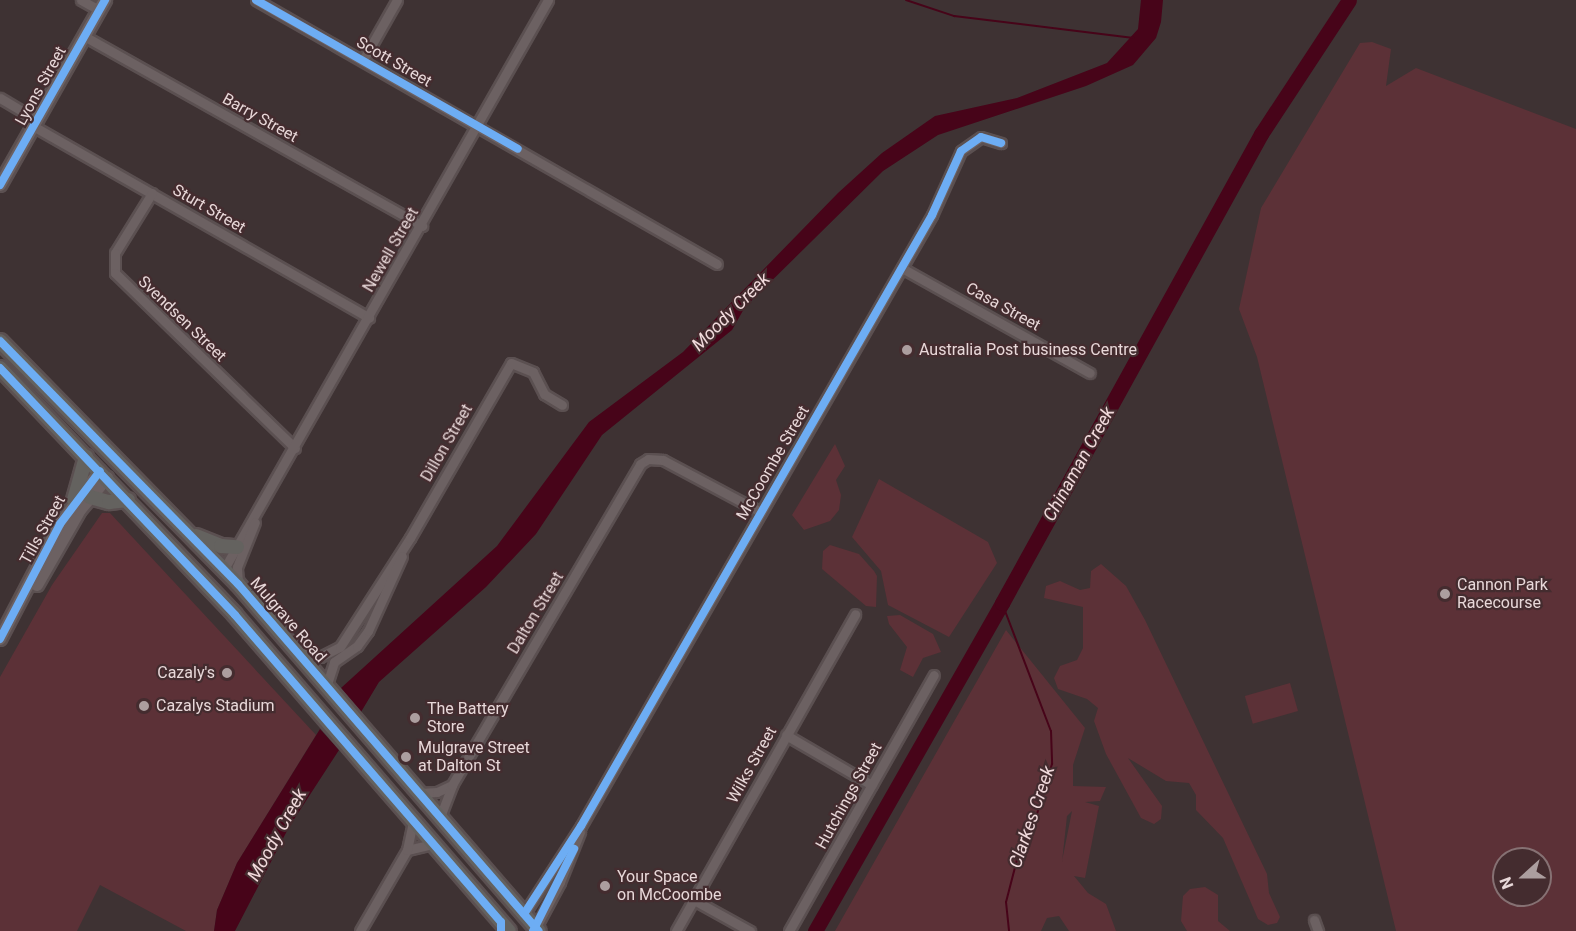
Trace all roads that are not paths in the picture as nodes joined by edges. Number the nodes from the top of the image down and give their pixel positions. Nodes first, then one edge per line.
1 (81, 0) edge
2 (397, 0) edge
3 (548, 0) edge
4 (259, 1) edge
5 (102, 5) edge
6 (84, 36) junction
7 (363, 60) junction
8 (0, 98) edge
9 (35, 123) junction
10 (479, 127) junction
11 (1001, 143) dead end
12 (0, 185) edge
13 (152, 193) junction
14 (422, 226) junction
15 (717, 264) dead end
16 (902, 268) junction
17 (369, 318) junction
18 (0, 341) edge
19 (0, 368) edge
20 (1090, 373) dead end
21 (562, 405) dead end
22 (295, 448) junction
23 (86, 457) junction
24 (116, 461) junction
25 (103, 474) junction
26 (90, 497) junction
27 (74, 500) junction
28 (128, 500) junction
29 (761, 512) junction
30 (258, 514) junction
31 (189, 532) junction
32 (410, 537) junction
33 (237, 547) junction
34 (224, 569) junction
35 (238, 584) junction
36 (212, 591) junction
37 (855, 614) dead end
38 (4, 622) edge
39 (346, 637) junction
40 (0, 639) edge
41 (356, 646) junction
42 (297, 650) junction
43 (934, 675) dead end
44 (327, 684) junction
45 (786, 735) junction
46 (452, 785) junction
47 (872, 785) junction
48 (419, 793) junction
49 (440, 817) junction
50 (413, 822) junction
51 (581, 826) junction
52 (433, 844) junction
53 (407, 850) junction
54 (694, 900) junction
55 (524, 914) junction
56 (1314, 920) dead end
57 (504, 928) edge
58 (536, 930) edge
59 (360, 931) edge
60 (516, 931) edge
61 (676, 931) edge
62 (750, 931) edge
63 (789, 931) edge
64 (1318, 931) edge

1 - 5 street
2 - 7 street
3 - 10 street, Newell Street
4 - 7 street, Scott Street
5 - 6 street, Lyons Street
6 - 9 street, Lyons Street
6 - 14 street, Barry Street
7 - 10 street, Scott Street
8 - 9 street, Sturt Street
9 - 12 street, Lyons Street
9 - 13 street, Sturt Street
10 - 14 street, Newell Street
10 - 15 street, Scott Street
11 - 16 street, McCoombe Street
13 - 17 street, Sturt Street
13 - 22 street, Svendsen Street
14 - 17 street, Newell Street
16 - 20 street, Casa Street
16 - 29 street, McCoombe Street
17 - 22 street, Newell Street
18 - 24 main road, Mulgrave Road
19 - 23 main road
21 - 32 street, Dillon Street
22 - 30 street, Newell Street
23 - 25 main road
23 - 27 main road
24 - 25 main road
24 - 31 main road, Mulgrave Road
25 - 26 street, Tills Street
25 - 27 street, Tills Street
25 - 28 main road
26 - 28 main road
26 - 38 street, Tills Street
27 - 38 street, Tills Street
28 - 36 main road
29 - 46 street, Dalton Street
29 - 51 street, McCoombe Street
30 - 33 street, Newell Street
30 - 35 street, Newell Street
31 - 33 main road
31 - 34 main road, Mulgrave Road
32 - 39 street, Dillon Street
32 - 41 street, Dillon Street
33 - 34 street, Newell Street
34 - 35 main road, Mulgrave Road
34 - 36 main road
35 - 42 main road, Mulgrave Road
36 - 50 main road
37 - 45 street, Wilks Street
38 - 40 street, Tills Street
39 - 41 street
39 - 42 street, Dillon Street
41 - 44 street, Dillon Street
42 - 44 main road, Mulgrave Road
43 - 47 street, Hutchings Street
44 - 48 main road, Mulgrave Road
45 - 47 street
45 - 54 street, Wilks Street
46 - 48 street
46 - 49 street, Dalton Street
47 - 63 street, Hutchings Street
48 - 49 main road, Mulgrave Road
49 - 55 main road, Mulgrave Road
50 - 52 main road
50 - 53 street
51 - 55 street, McCoombe Street
51 - 58 street, McCoombe Street
52 - 53 street
52 - 57 main road
53 - 59 street
54 - 61 street, Wilks Street
54 - 62 street
55 - 58 main road, Mulgrave Road
55 - 60 main road, McCoombe Street
56 - 64 street

